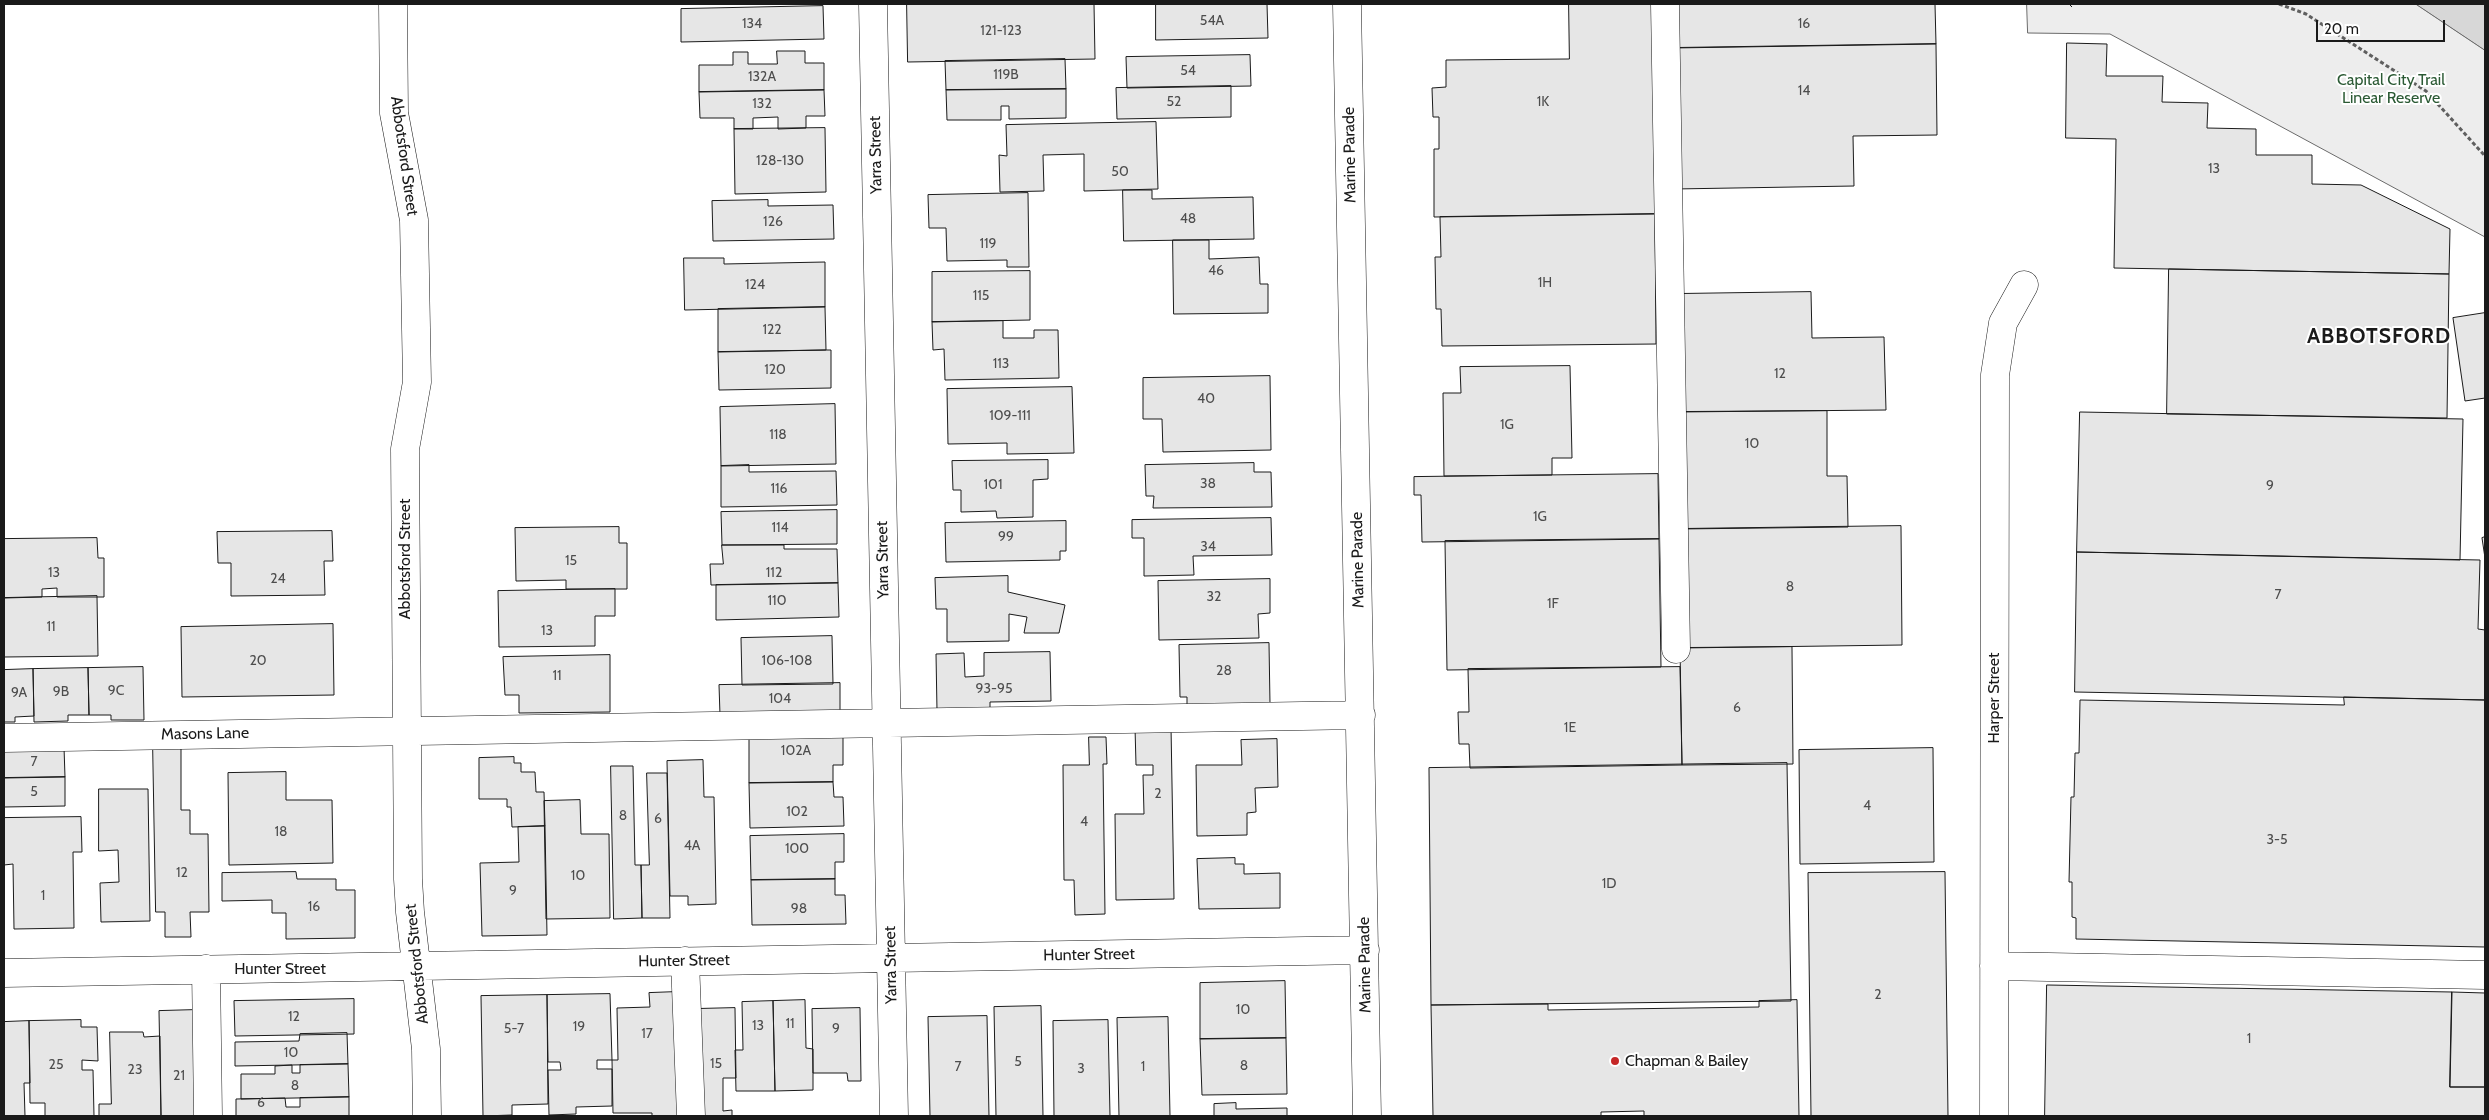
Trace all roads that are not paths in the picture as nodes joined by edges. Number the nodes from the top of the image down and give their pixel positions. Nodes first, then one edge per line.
1 (393, 4) edge
2 (873, 4) edge
3 (1347, 4) edge
4 (1665, 4) edge
5 (2024, 285) dead end
6 (1676, 648) dead end
7 (1361, 715) junction
8 (886, 724) junction
9 (407, 730) junction
10 (4, 738) edge
11 (1365, 950) junction
12 (891, 959) junction
13 (685, 961) junction
14 (1994, 966) junction
15 (416, 968) junction
16 (206, 969) junction
17 (4, 973) edge
18 (2485, 975) edge
19 (208, 1116) edge
20 (427, 1116) edge
21 (691, 1116) edge
22 (894, 1116) edge
23 (1367, 1116) edge
24 (1994, 1116) edge

1 - 9 street, Abbotsford Street
2 - 8 street, Yarra Street
3 - 7 street, Marine Parade
4 - 6 street
5 - 14 street, Harper Street
7 - 8 street, Masons Lane
7 - 11 street, Marine Parade
8 - 9 street, Masons Lane
8 - 12 street, Yarra Street
9 - 10 street, Masons Lane
9 - 15 street, Abbotsford Street
11 - 12 street, Hunter Street
11 - 23 street, Marine Parade
12 - 13 street, Hunter Street
12 - 22 street, Yarra Street
13 - 15 street, Hunter Street
13 - 21 street
14 - 18 street
14 - 24 street, Harper Street
15 - 16 street, Hunter Street
15 - 20 street, Abbotsford Street
16 - 17 street, Hunter Street
16 - 19 street

